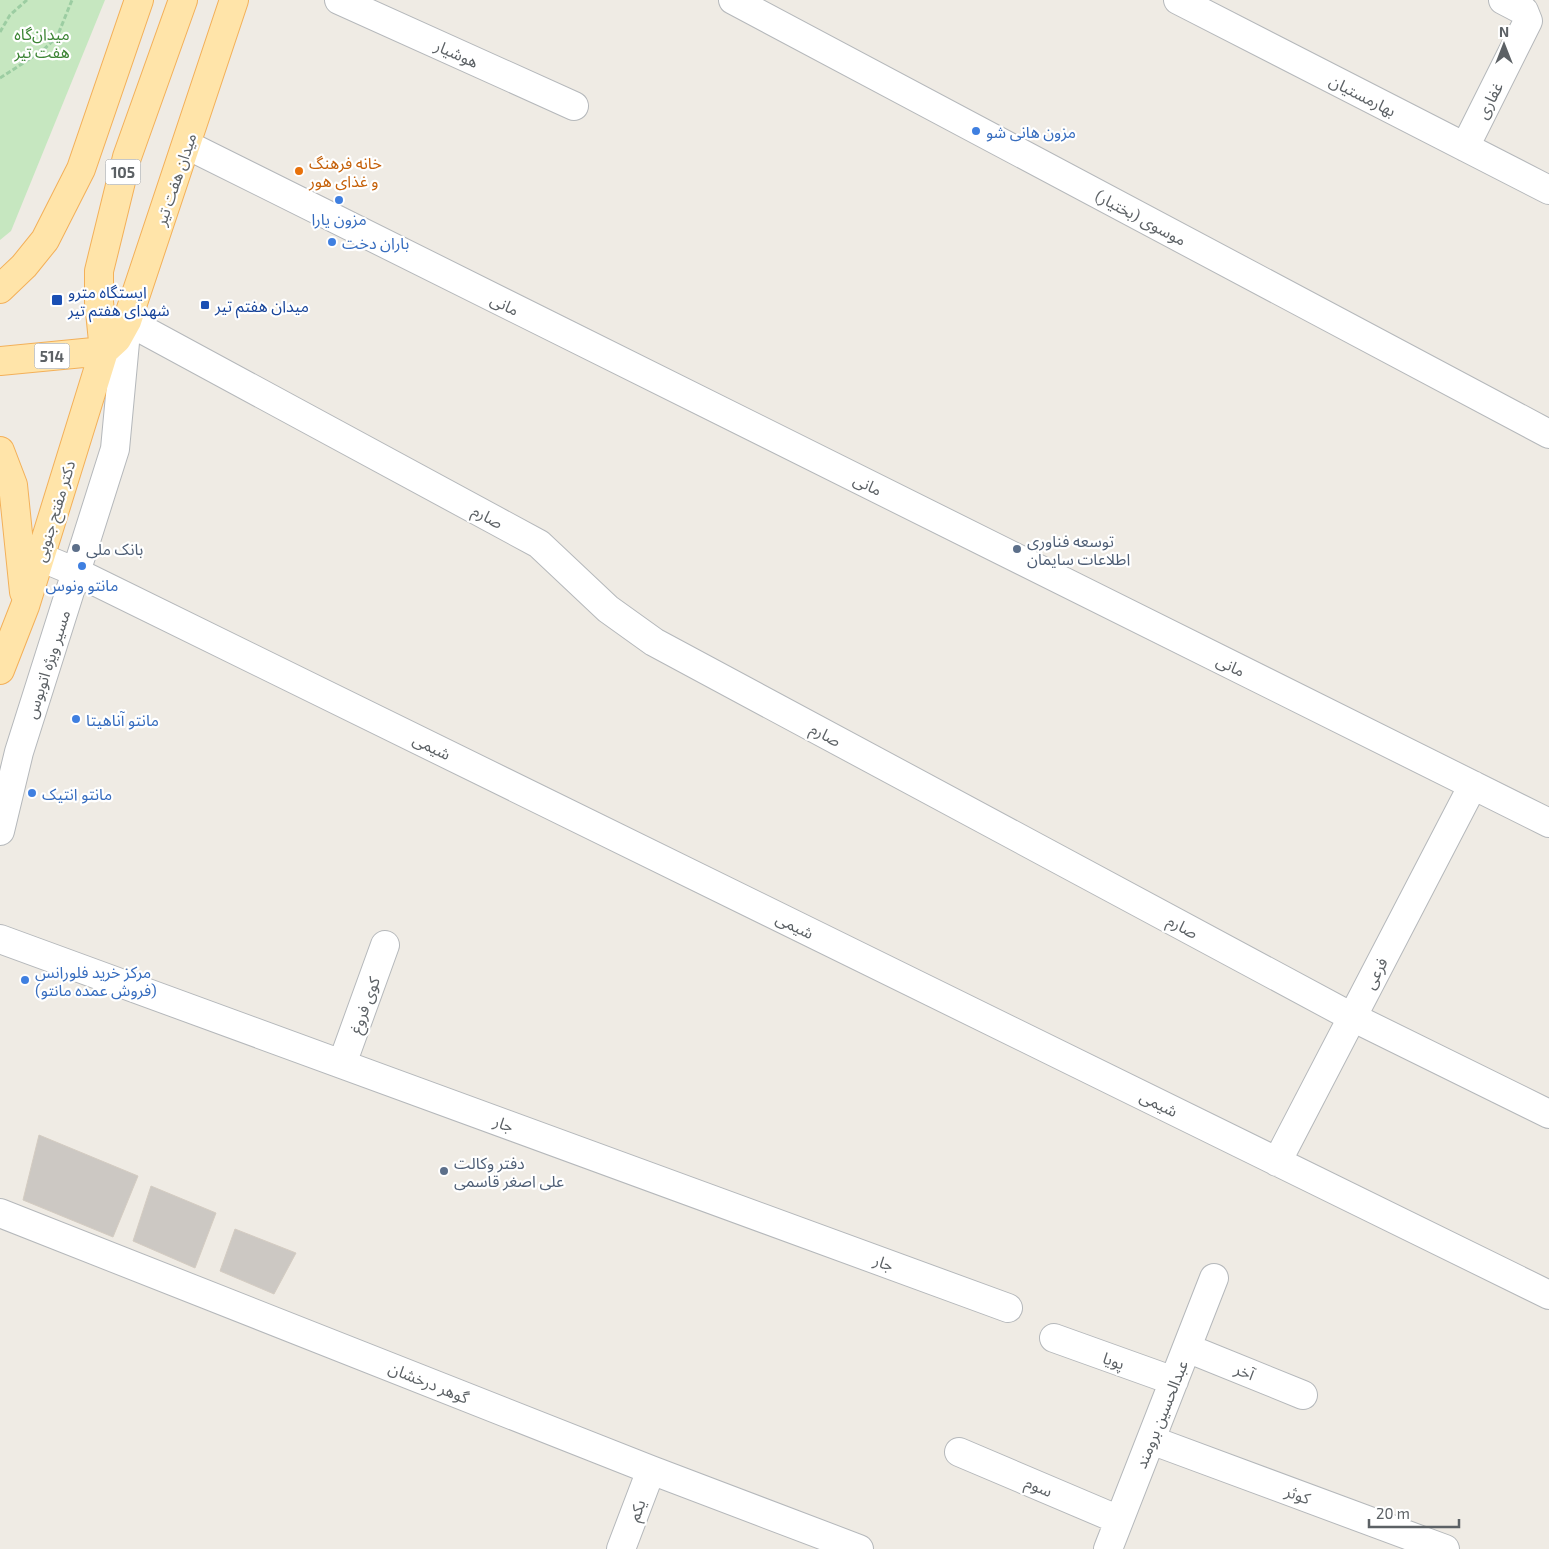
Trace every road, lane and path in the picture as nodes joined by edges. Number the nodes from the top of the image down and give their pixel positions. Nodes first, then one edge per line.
1 (27, 0) edge
2 (72, 0) edge
3 (139, 0) edge
4 (184, 0) edge
5 (234, 0) edge
6 (339, 0) edge
7 (733, 0) edge
8 (1178, 0) edge
9 (1503, 0) edge
10 (0, 32) edge
11 (0, 78) edge
12 (574, 106) dead end
13 (187, 145) junction
14 (1465, 147) junction
15 (1549, 189) edge
16 (0, 289) edge
17 (127, 321) junction
18 (104, 351) junction
19 (0, 360) edge
20 (1549, 434) edge
21 (0, 452) edge
22 (40, 557) junction
23 (76, 572) junction
24 (25, 606) junction
25 (0, 670) edge
26 (1473, 785) junction
27 (1549, 823) edge
28 (0, 831) edge
29 (0, 939) edge
30 (385, 945) dead end
31 (1352, 1017) junction
32 (342, 1064) junction
33 (1549, 1114) edge
34 (1277, 1162) junction
35 (0, 1213) edge
36 (1214, 1278) dead end
37 (1549, 1295) edge
38 (1008, 1308) dead end
39 (1054, 1338) dead end
40 (1187, 1348) junction
41 (1174, 1381) junction
42 (1304, 1395) dead end
43 (1151, 1440) junction
44 (959, 1452) dead end
45 (651, 1470) junction
46 (1119, 1520) junction
47 (621, 1549) edge
48 (859, 1549) edge
49 (1108, 1549) edge
50 (1445, 1549) edge

1 - 10 path
2 - 11 path
3 - 16 main road
4 - 18 main road, 105
5 - 13 main road, میدان هفت تیر
6 - 12 street, هوشیار
7 - 20 street, موسوی (بختیار)
8 - 14 street, بهارمستیان
9 - 14 street, غفاری
13 - 17 main road, میدان هفت تیر
13 - 26 street, مانی
14 - 15 street, بهارمستیان
17 - 18 main road, میدان هفت تیر
17 - 23 street, مسیر ویژه اتوبوس
17 - 31 street, صارم
18 - 19 main road, 514
18 - 22 main road, دکتر مفتح جنوبی / 105
21 - 24 main road
22 - 23 street, شیمی
22 - 24 main road, دکتر مفتح جنوبی / 105
23 - 28 street, مسیر ویژه اتوبوس
23 - 34 street, شیمی
24 - 25 main road, دکتر مفتح جنوبی / 105
26 - 27 street, مانی
26 - 31 street, فرعی
29 - 32 street, جار
30 - 32 street, کوی فروغ
31 - 33 street, صارم
31 - 34 street, فرعی
32 - 38 street, جار
34 - 37 street, شیمی
35 - 45 street, گوهر درخشان
36 - 40 street, عبدالحسین برومند
39 - 41 street, پویا
40 - 41 street, عبدالحسین برومند
40 - 42 street, آخر
41 - 43 street, عبدالحسین برومند
43 - 46 street, عبدالحسین برومند
43 - 50 street, کوثر
44 - 46 street, سوم
45 - 47 street, یکم
45 - 48 street, گوهر درخشان
46 - 49 street, عبدالحسین برومند

